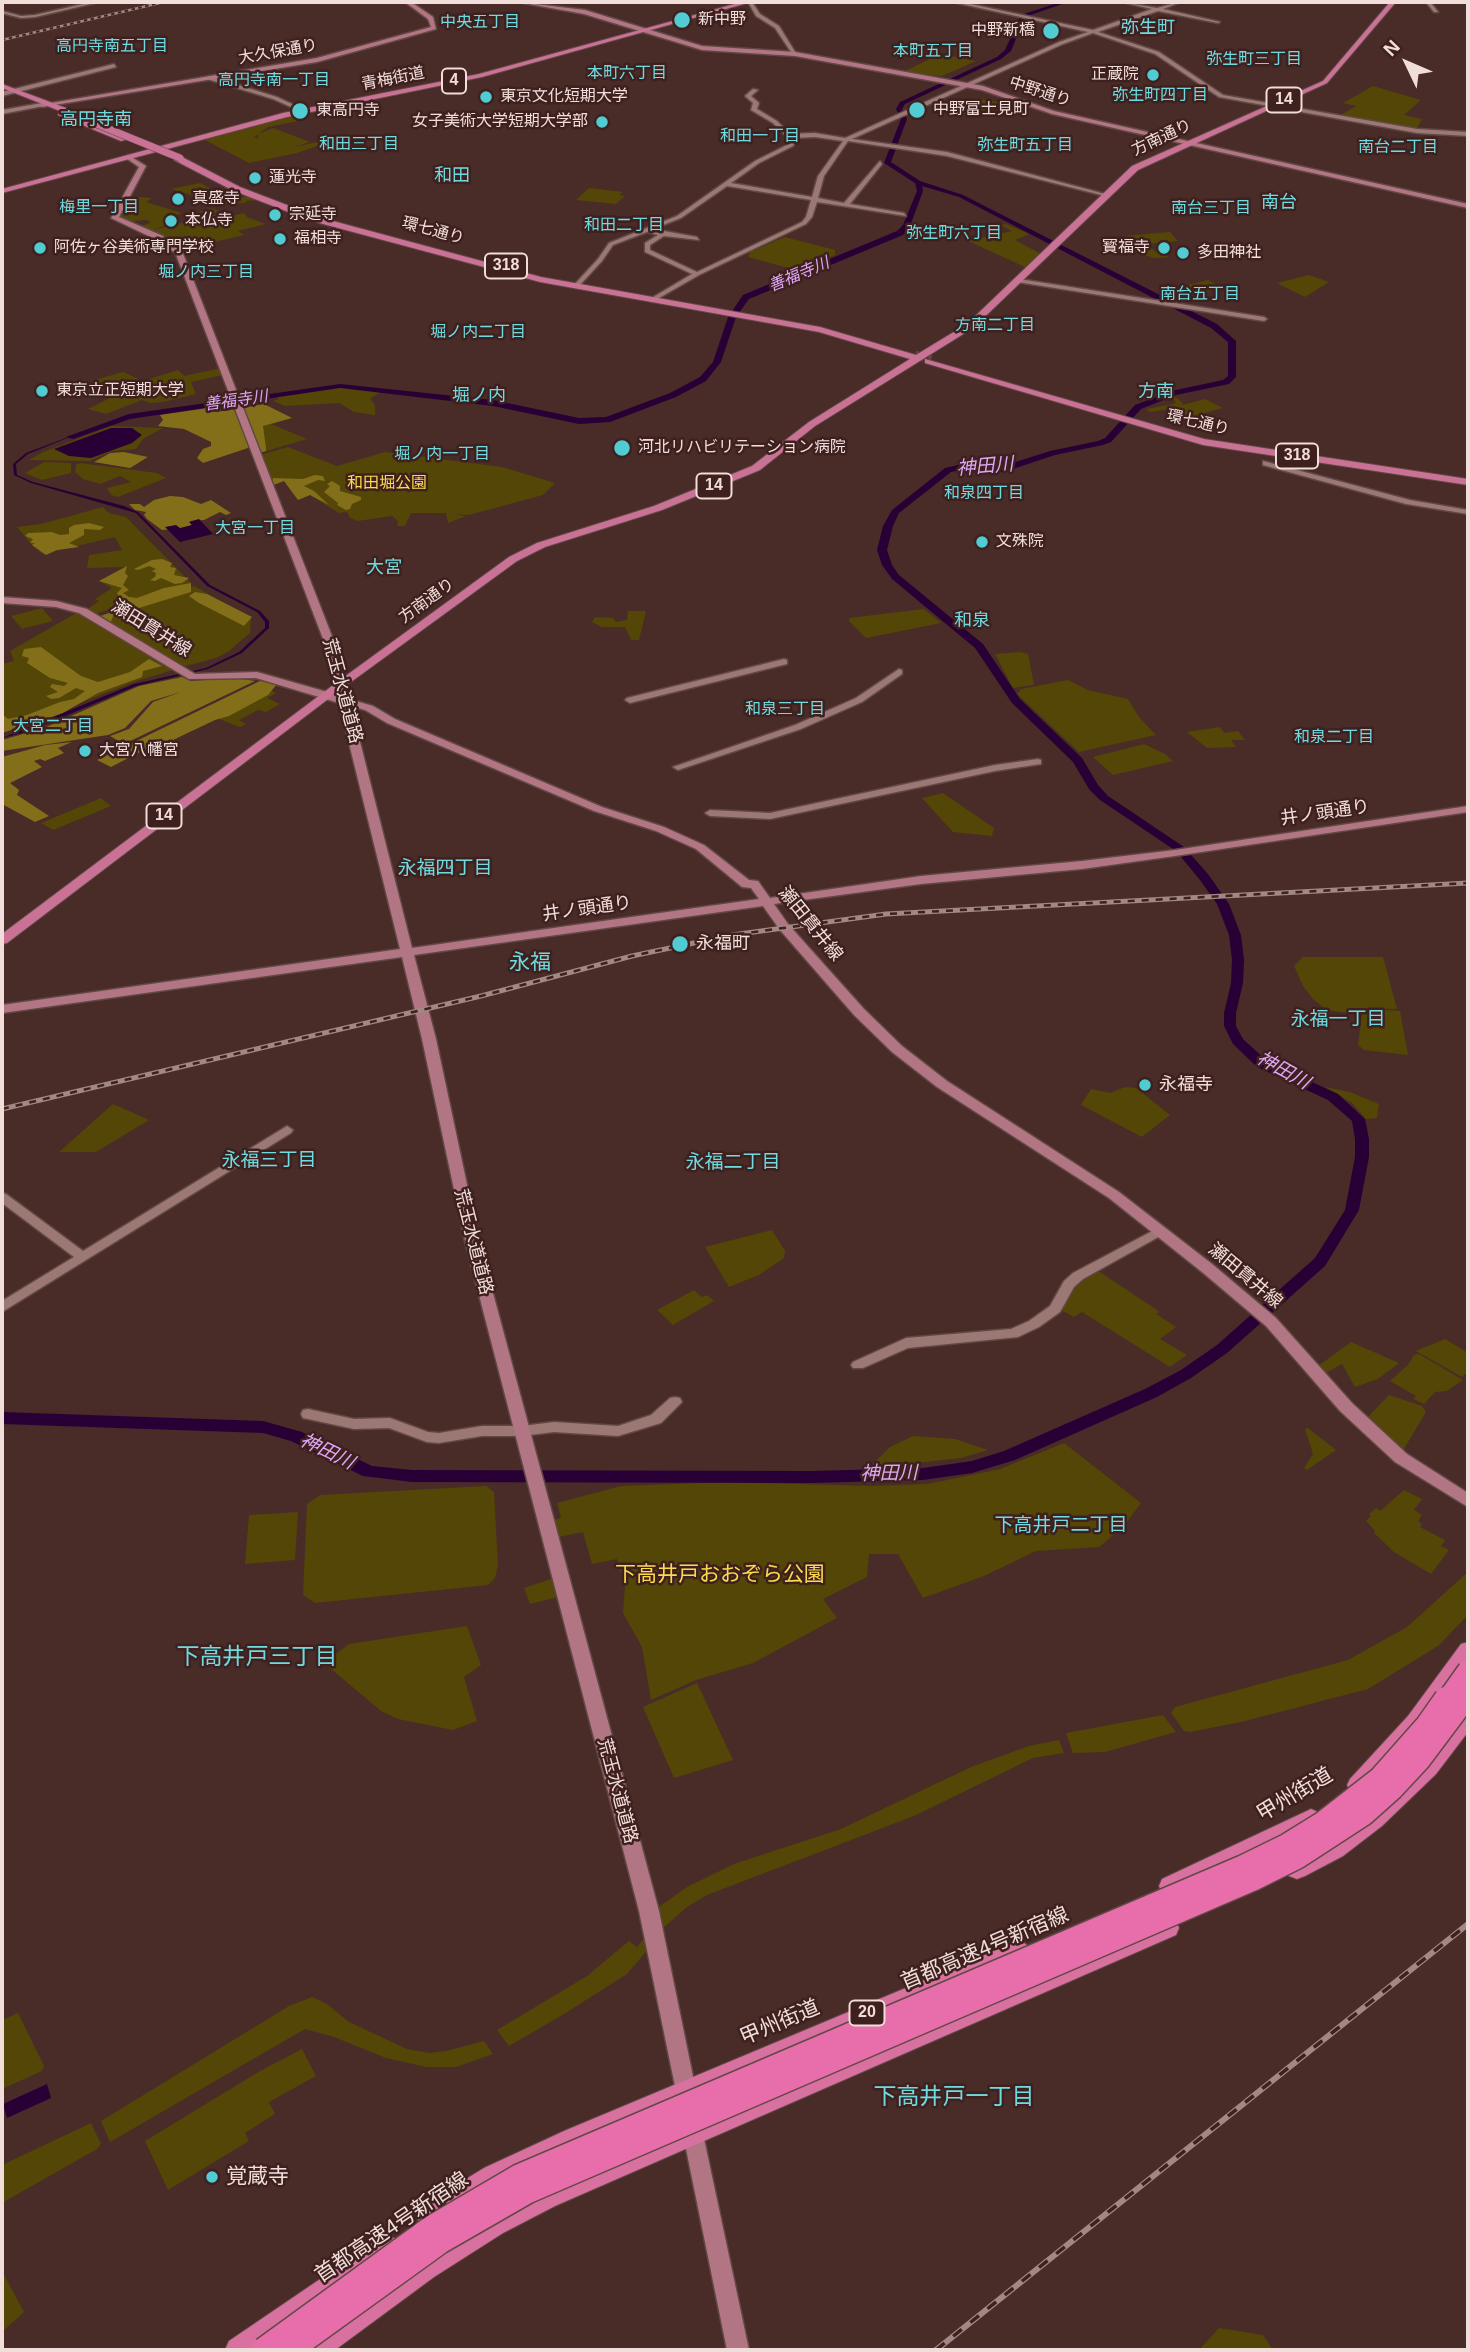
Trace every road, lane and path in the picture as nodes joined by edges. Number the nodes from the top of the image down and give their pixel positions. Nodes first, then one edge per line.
1 (97, 2) edge
2 (408, 2) edge
3 (520, 2) edge
4 (747, 2) edge
5 (955, 2) edge
6 (1124, 2) edge
7 (1178, 2) edge
8 (1393, 2) edge
9 (1428, 2) edge
10 (1157, 9) junction
11 (1436, 11) dead end
12 (2, 12) edge
13 (1218, 22) dead end
14 (646, 31) junction
15 (1091, 31) junction
16 (795, 54) junction
17 (114, 66) dead end
18 (209, 78) junction
19 (965, 85) junction
20 (755, 90) dead end
21 (5, 91) edge
22 (21, 97) junction
23 (2, 101) edge
24 (1274, 104) junction
25 (45, 105) junction
26 (303, 111) junction
27 (2, 112) edge
28 (61, 113) junction
29 (72, 113) junction
30 (92, 123) junction
31 (1468, 134) edge
32 (789, 136) junction
33 (847, 139) junction
34 (1192, 144) junction
35 (157, 148) junction
36 (128, 157) junction
37 (880, 163) dead end
38 (727, 184) junction
39 (234, 186) junction
40 (2, 190) edge
41 (1107, 196) junction
42 (814, 199) junction
43 (847, 204) junction
44 (1468, 206) edge
45 (904, 215) dead end
46 (647, 230) junction
47 (663, 234) junction
48 (697, 239) dead end
49 (697, 274) junction
50 (1019, 281) junction
51 (577, 284) junction
52 (655, 299) junction
53 (1264, 319) dead end
54 (920, 359) junction
55 (1266, 463) dead end
56 (1468, 480) edge
57 (1468, 512) edge
58 (2, 600) edge
59 (784, 662) dead end
60 (899, 672) dead end
61 (340, 685) junction
62 (328, 694) junction
63 (345, 699) junction
64 (630, 700) dead end
65 (1038, 762) dead end
66 (678, 767) dead end
67 (1468, 809) edge
68 (710, 813) dead end
69 (765, 902) junction
70 (2, 940) edge
71 (407, 952) junction
72 (2, 1009) edge
73 (287, 1130) dead end
74 (2, 1197) edge
75 (1158, 1232) junction
76 (83, 1257) junction
77 (2, 1307) edge
78 (858, 1365) dead end
79 (675, 1402) dead end
80 (308, 1415) dead end
81 (522, 1432) junction
82 (1468, 1502) edge
83 (1468, 1650) edge
84 (1468, 1670) edge
85 (1468, 1692) edge
86 (1468, 1717) edge
87 (686, 2091) junction
88 (588, 2132) junction
89 (694, 2134) junction
90 (528, 2159) junction
91 (604, 2172) junction
92 (546, 2197) junction
93 (238, 2350) edge
94 (264, 2350) edge
95 (289, 2350) edge
96 (314, 2350) edge
97 (738, 2350) edge

1 - 12 street
2 - 18 main road, 大久保通り
3 - 14 main road, 中野通り
4 - 14 main road, 青梅街道 / 4
4 - 16 street
5 - 15 street
6 - 10 street
7 - 10 street
8 - 24 main road, 方南通り / 14
9 - 11 street
10 - 13 street
10 - 15 street
14 - 16 main road, 中野通り
14 - 26 main road, 青梅街道 / 4
15 - 19 street
15 - 24 street
16 - 19 main road, 中野通り
17 - 21 street
18 - 25 main road, 大久保通り
18 - 26 street
19 - 33 street
19 - 34 main road, 中野通り
20 - 32 street
21 - 22 main road, 環七通り / 318
21 - 25 main road, 環七通り / 318
22 - 23 street
22 - 25 main road, 環七通り / 318
24 - 31 street
24 - 34 main road, 方南通り / 14
25 - 27 street
25 - 28 main road, 環七通り / 318
25 - 29 main road, 環七通り / 318
26 - 35 main road, 青梅街道 / 4
28 - 30 main road, 環七通り / 318
28 - 35 main road
29 - 30 main road, 環七通り / 318
29 - 35 main road
30 - 39 main road, 環七通り / 318, bridge
32 - 33 street
32 - 38 street
33 - 41 street
33 - 42 street
34 - 41 main road, 方南通り / 14
34 - 44 main road, 中野通り
35 - 36 main road, 青梅街道 / 4
35 - 39 main road
35 - 40 main road, 青梅街道 / 4
36 - 40 main road, 青梅街道 / 4
36 - 61 main road, 荒玉水道道路
37 - 43 street
38 - 42 street
38 - 46 street
39 - 51 main road, 環七通り / 318
41 - 50 main road, 方南通り / 14
42 - 43 street
42 - 49 street
43 - 45 street
46 - 47 street
46 - 51 street
47 - 48 street
47 - 49 street
49 - 52 street
50 - 53 street
50 - 54 main road, 方南通り / 14
51 - 52 main road, 環七通り / 318
52 - 54 main road, 環七通り / 318
54 - 56 main road, 環七通り / 318
54 - 61 main road, 方南通り / 14
55 - 57 street
58 - 62 main road, 瀬田貫井線
59 - 64 street
60 - 66 street
61 - 62 main road, 方南通り / 14
61 - 63 main road, 荒玉水道道路
62 - 63 main road, 瀬田貫井線
62 - 70 main road, 方南通り / 14
63 - 69 main road, 瀬田貫井線
63 - 71 main road, 荒玉水道道路
65 - 68 street
67 - 69 main road, 井ノ頭通り
69 - 71 main road, 井ノ頭通り
69 - 75 main road, 瀬田貫井線
71 - 72 main road, 井ノ頭通り
71 - 81 main road, 荒玉水道道路
73 - 76 street
74 - 76 street
75 - 78 street
75 - 82 main road, 瀬田貫井線
76 - 77 street
79 - 81 street
80 - 81 street
81 - 87 main road, 荒玉水道道路
83 - 87 highway, 甲州街道 / 20
84 - 94 highway, 首都高速4号新宿線, bridge
85 - 95 highway, 首都高速4号新宿線, bridge
86 - 89 highway, 20
87 - 88 highway, 甲州街道 / 20
88 - 90 highway, 甲州街道 / 20
88 - 91 highway
89 - 91 highway, 20
89 - 97 main road
90 - 92 highway
90 - 93 highway, 甲州街道 / 20
91 - 92 highway, 20
92 - 96 highway, 20

